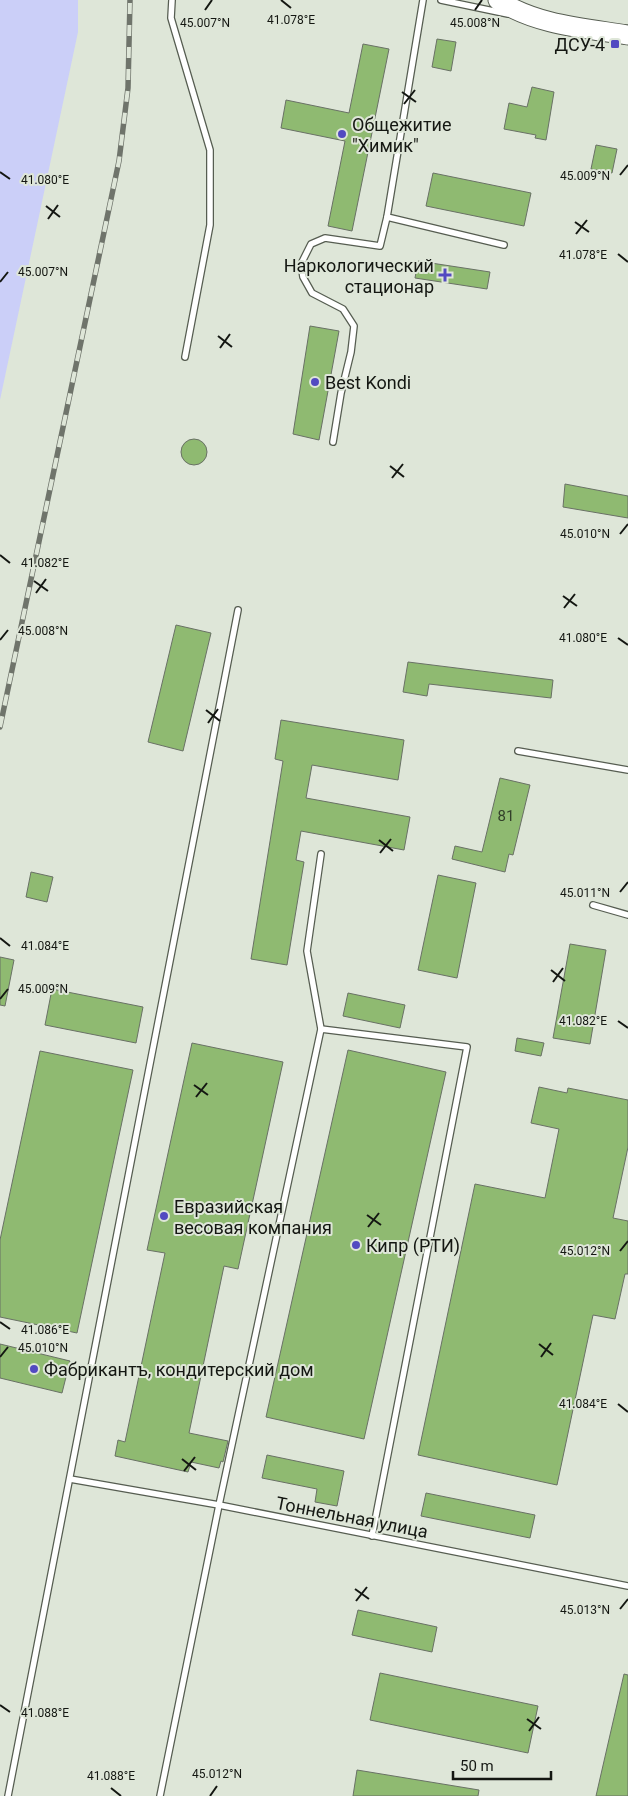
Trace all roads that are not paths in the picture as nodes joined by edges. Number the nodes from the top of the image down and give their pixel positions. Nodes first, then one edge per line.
1 (172, 0) edge
2 (423, 0) edge
3 (442, 0) edge
4 (498, 0) edge
5 (550, 23) junction
6 (628, 36) edge
7 (387, 218) junction
8 (504, 245) dead end
9 (185, 357) dead end
10 (333, 442) dead end
11 (238, 610) dead end
12 (518, 751) dead end
13 (628, 770) edge
14 (321, 854) dead end
15 (593, 905) dead end
16 (628, 915) edge
17 (321, 1029) junction
18 (70, 1479) junction
19 (219, 1505) junction
20 (372, 1536) junction
21 (628, 1586) edge
22 (8, 1796) edge
23 (160, 1796) edge

1 - 9 lane
2 - 7 lane
3 - 5 lane
4 - 5 main road
5 - 6 main road
7 - 8 lane
7 - 10 lane
11 - 18 lane
12 - 13 lane
14 - 17 lane
15 - 16 lane
17 - 19 lane
17 - 20 lane
18 - 19 lane, Тоннельная улица
18 - 22 lane
19 - 20 lane, Тоннельная улица
19 - 23 lane
20 - 21 lane, Тоннельная улица

